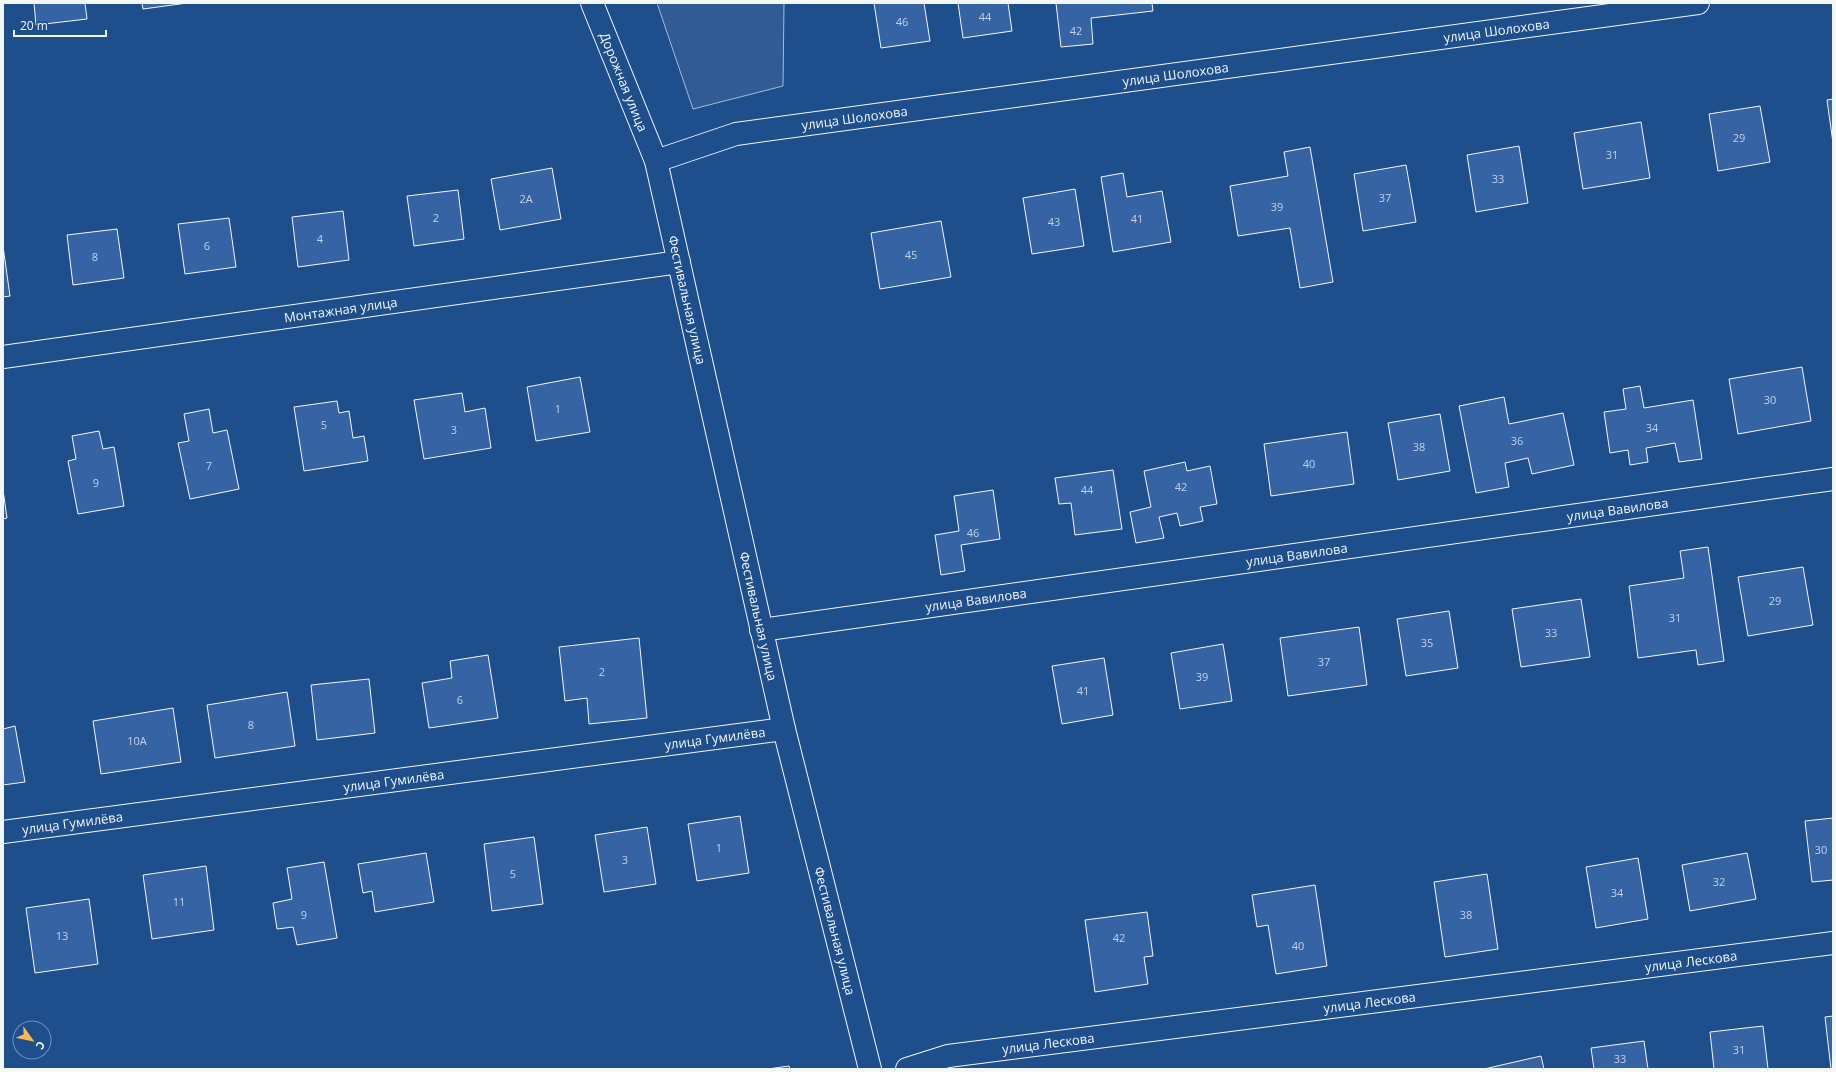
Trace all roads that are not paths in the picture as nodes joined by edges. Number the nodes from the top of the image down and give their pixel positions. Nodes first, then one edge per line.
1 (592, 3) edge
2 (1698, 3) edge
3 (656, 160) junction
4 (679, 262) junction
5 (3, 357) edge
6 (1833, 479) edge
7 (761, 630) junction
8 (784, 729) junction
9 (3, 832) edge
10 (1833, 943) edge
11 (870, 1069) edge
12 (907, 1069) edge

1 - 3 street, Дорожная улица
2 - 3 street, улица Шолохова
3 - 4 street, Фестивальная улица
4 - 5 street, Монтажная улица
4 - 7 street, Фестивальная улица
6 - 7 street, улица Вавилова
7 - 8 street, Фестивальная улица
8 - 9 street, улица Гумилёва
8 - 11 street, Фестивальная улица
10 - 12 street, улица Лескова

